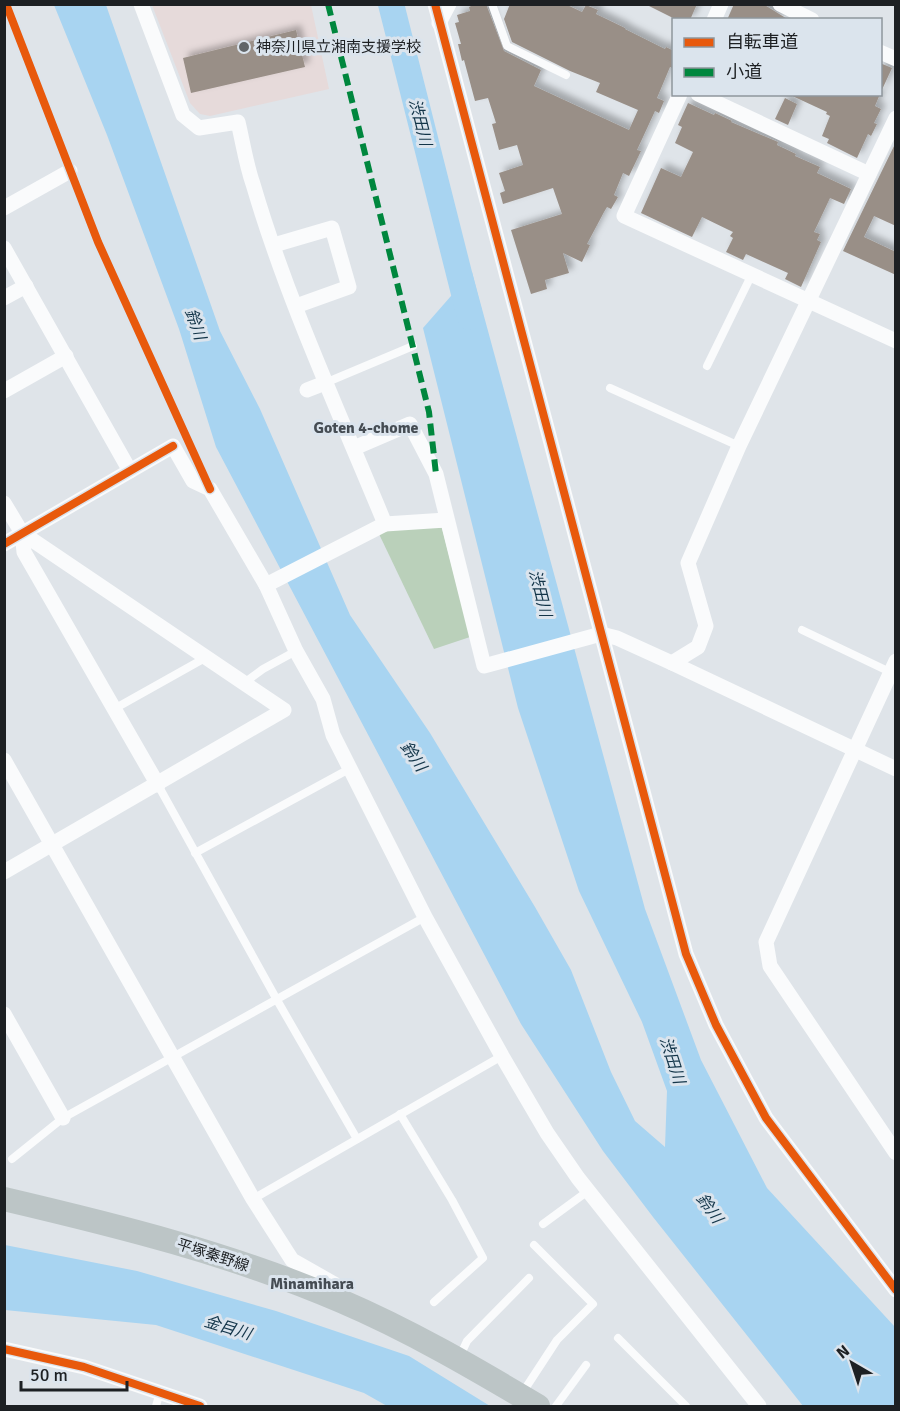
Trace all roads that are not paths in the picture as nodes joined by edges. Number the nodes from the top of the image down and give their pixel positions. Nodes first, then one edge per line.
1 (141, 4) edge
2 (435, 4) edge
3 (449, 4) edge
4 (492, 4) edge
5 (721, 4) edge
6 (780, 4) edge
7 (715, 18) edge
8 (808, 18) edge
9 (439, 23) junction
10 (882, 53) edge
11 (896, 59) edge
12 (566, 75) dead end
13 (679, 96) edge
14 (702, 96) edge
15 (896, 118) edge
16 (70, 171) dead end
17 (869, 174) junction
18 (4, 208) edge
19 (274, 245) junction
20 (4, 248) edge
21 (752, 274) junction
22 (26, 286) junction
23 (4, 298) edge
24 (810, 301) junction
25 (296, 306) junction
26 (896, 341) edge
27 (412, 346) dead end
28 (66, 356) junction
29 (707, 366) dead end
30 (326, 383) junction
31 (610, 388) dead end
32 (307, 390) dead end
33 (4, 391) edge
34 (739, 447) junction
35 (354, 448) junction
36 (130, 471) junction
37 (4, 503) edge
38 (446, 520) junction
39 (385, 524) junction
40 (22, 533) junction
41 (4, 544) edge
42 (266, 585) junction
43 (802, 630) dead end
44 (602, 634) junction
45 (296, 651) junction
46 (205, 658) junction
47 (672, 663) junction
48 (893, 666) edge
49 (244, 683) junction
50 (113, 710) junction
51 (854, 750) junction
52 (4, 760) edge
53 (351, 768) junction
54 (896, 769) edge
55 (158, 785) junction
56 (54, 844) junction
57 (195, 853) junction
58 (4, 872) edge
59 (426, 916) junction
60 (277, 1000) junction
61 (4, 1014) edge
62 (501, 1056) junction
63 (174, 1058) junction
64 (400, 1114) junction
65 (63, 1118) junction
66 (357, 1139) junction
67 (896, 1153) edge
68 (12, 1159) dead end
69 (588, 1191) junction
70 (4, 1199) edge
71 (253, 1199) junction
72 (543, 1224) dead end
73 (534, 1245) dead end
74 (529, 1278) dead end
75 (896, 1290) edge
76 (339, 1300) junction
77 (434, 1302) dead end
78 (618, 1338) dead end
79 (4, 1349) edge
80 (458, 1360) junction
81 (586, 1365) dead end
82 (158, 1399) edge
83 (529, 1401) edge
84 (200, 1407) edge
85 (556, 1407) edge
86 (686, 1407) edge
87 (759, 1407) edge

1 - 19 street
2 - 9 street
3 - 9 street
4 - 12 lane
5 - 7 street
6 - 8 street
9 - 44 street
10 - 11 street
13 - 21 street
14 - 17 street
15 - 17 street
16 - 18 street
17 - 24 street
19 - 25 street
19 - 25 street
20 - 22 street
21 - 24 street
21 - 29 lane
22 - 23 street
22 - 28 street
24 - 26 street
24 - 34 street
25 - 30 street
27 - 30 lane
28 - 33 street
28 - 36 street
30 - 32 street
30 - 35 street
31 - 34 lane
34 - 47 street
35 - 38 street
35 - 39 street
36 - 40 street
36 - 42 street
37 - 40 street
38 - 39 street
38 - 44 street
39 - 42 street
40 - 41 street
40 - 46 street
40 - 50 street
42 - 45 street
43 - 48 lane
44 - 47 street
44 - 75 street
45 - 49 lane
45 - 53 street
46 - 49 street
46 - 50 lane
47 - 51 street
48 - 51 street
49 - 55 street
50 - 55 street
51 - 54 street
51 - 67 street
52 - 56 street
53 - 57 lane
53 - 59 street
55 - 56 street
55 - 57 lane
56 - 58 street
56 - 63 street
57 - 60 lane
59 - 60 lane
59 - 62 street
60 - 63 lane
60 - 66 lane
61 - 65 street
62 - 64 lane
62 - 69 street
63 - 65 lane
63 - 71 street
64 - 66 lane
64 - 77 lane
65 - 68 lane
66 - 71 lane
69 - 72 lane
69 - 87 street
70 - 76 main road, 平塚秦野線
71 - 76 street
73 - 83 lane
74 - 80 lane
76 - 80 main road, 平塚秦野線
78 - 86 lane
79 - 82 street
80 - 83 main road, 平塚秦野線
81 - 85 lane
82 - 84 street

